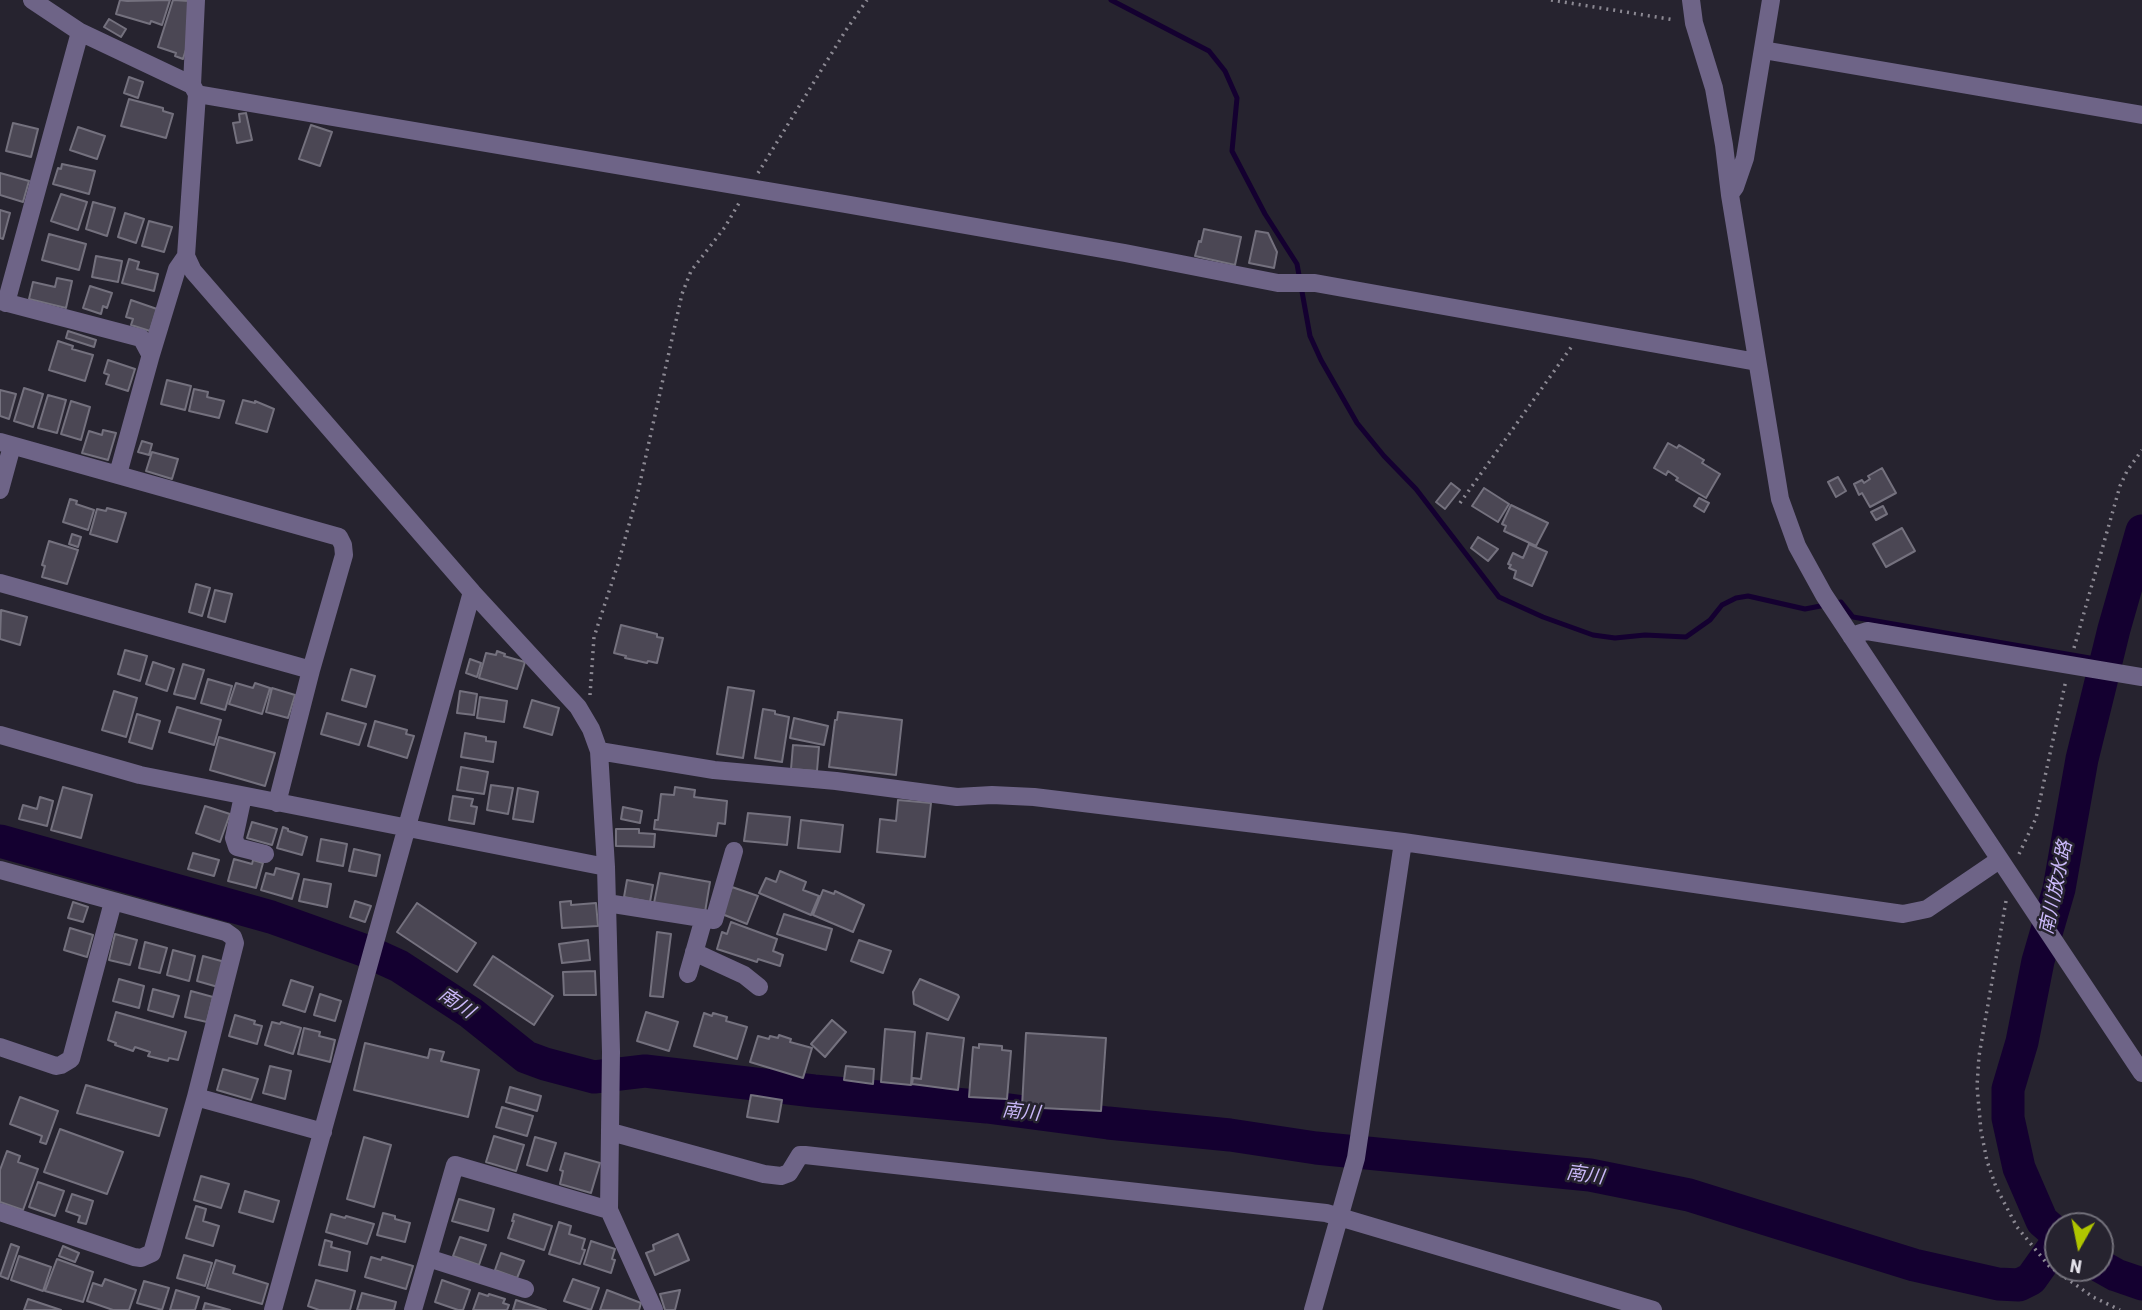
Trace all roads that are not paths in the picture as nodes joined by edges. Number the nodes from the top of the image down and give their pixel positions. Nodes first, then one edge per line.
1 (32, 0) edge
2 (196, 0) edge
3 (1691, 0) edge
4 (1772, 0) edge
5 (80, 32) junction
6 (1763, 50) junction
7 (195, 89) junction
8 (2142, 115) edge
9 (1730, 195) junction
10 (186, 256) junction
11 (3, 302) edge
12 (150, 358) junction
13 (1757, 362) junction
14 (6, 444) edge
15 (118, 474) junction
16 (0, 490) edge
17 (0, 583) edge
18 (472, 592) junction
19 (1851, 636) junction
20 (311, 670) junction
21 (2138, 676) edge
22 (0, 735) edge
23 (599, 751) junction
24 (243, 796) junction
25 (277, 803) junction
26 (407, 827) junction
27 (1403, 842) junction
28 (734, 851) dead end
29 (265, 854) dead end
30 (1999, 860) junction
31 (606, 867) junction
32 (0, 870) edge
33 (113, 902) junction
34 (607, 903) junction
35 (704, 918) junction
36 (694, 952) junction
37 (688, 974) dead end
38 (759, 987) dead end
39 (0, 1047) edge
40 (2142, 1073) edge
41 (196, 1097) junction
42 (610, 1123) junction
43 (323, 1132) junction
44 (609, 1210) junction
45 (0, 1212) edge
46 (1339, 1215) junction
47 (428, 1258) junction
48 (525, 1289) dead end
49 (279, 1308) edge
50 (413, 1310) edge
51 (654, 1310) edge
52 (1313, 1310) edge
53 (1653, 1310) edge

1 - 5 street
2 - 7 street
3 - 9 street
4 - 6 street
5 - 7 street
5 - 11 street
6 - 8 street
6 - 9 street
7 - 10 street
7 - 13 street
9 - 13 street
10 - 12 street
10 - 18 street
11 - 12 street
12 - 15 street
13 - 19 street
14 - 15 street
14 - 16 street
15 - 20 street
17 - 20 street
18 - 23 street
18 - 26 street
19 - 21 street
19 - 30 street
20 - 25 street
22 - 24 street
23 - 27 street
23 - 31 street
24 - 25 street
24 - 29 street
25 - 26 street
26 - 31 street
26 - 43 street
27 - 30 street
27 - 46 street
28 - 35 street
30 - 40 street
31 - 34 street
32 - 33 street
33 - 39 street
33 - 41 street
34 - 35 street
34 - 42 street
35 - 36 street
36 - 37 street
36 - 38 street
41 - 43 street
41 - 45 street
42 - 44 street
42 - 46 street
43 - 49 street
44 - 47 street
44 - 51 street
46 - 52 street
46 - 53 street
47 - 48 street
47 - 50 street

